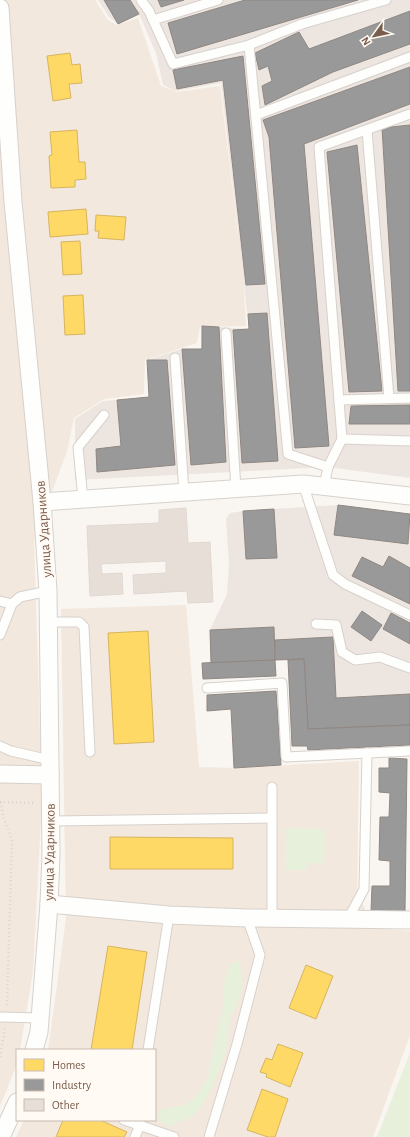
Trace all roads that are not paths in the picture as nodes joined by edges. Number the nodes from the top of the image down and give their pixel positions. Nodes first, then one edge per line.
1 (141, 0) edge
2 (218, 0) edge
3 (386, 0) edge
4 (0, 8) edge
5 (153, 20) junction
6 (1, 38) edge
7 (249, 44) junction
8 (410, 57) edge
9 (410, 114) edge
10 (256, 115) junction
11 (367, 130) junction
12 (7, 202) edge
13 (226, 333) dead end
14 (175, 358) dead end
15 (389, 398) junction
16 (410, 398) edge
17 (339, 400) junction
18 (104, 414) dead end
19 (342, 439) junction
20 (410, 441) edge
21 (328, 467) junction
22 (303, 484) junction
23 (324, 486) junction
24 (236, 489) junction
25 (184, 492) junction
26 (410, 496) edge
27 (83, 500) junction
28 (42, 502) junction
29 (48, 591) junction
30 (0, 601) edge
31 (12, 604) junction
32 (410, 615) edge
33 (49, 622) junction
34 (316, 624) dead end
35 (0, 635) edge
36 (410, 668) edge
37 (207, 688) dead end
38 (0, 746) edge
39 (90, 752) dead end
40 (410, 752) edge
41 (367, 753) junction
42 (50, 768) junction
43 (0, 774) edge
44 (272, 787) dead end
45 (272, 818) junction
46 (51, 821) junction
47 (49, 904) junction
48 (170, 915) junction
49 (247, 918) junction
50 (272, 918) junction
51 (348, 919) junction
52 (410, 920) edge
53 (4, 1017) edge
54 (40, 1018) junction
55 (34, 1049) edge
56 (148, 1049) edge
57 (16, 1104) edge
58 (129, 1121) edge
59 (140, 1123) edge
60 (1, 1137) edge
61 (135, 1137) edge
62 (174, 1137) edge
63 (209, 1137) edge

1 - 5 lane
2 - 5 lane
3 - 7 lane
4 - 6 street, улица Ударников
5 - 7 lane
6 - 12 street, улица Ударников
7 - 10 lane
8 - 10 lane
9 - 11 lane
10 - 21 lane
11 - 15 lane
11 - 17 lane
12 - 28 street, улица Ударников
13 - 24 lane
14 - 25 lane
15 - 16 lane
15 - 17 lane
17 - 19 lane
18 - 27 lane
19 - 20 lane
19 - 21 lane
21 - 23 lane
22 - 23 street
22 - 24 street
22 - 32 lane
23 - 26 street
24 - 25 street
25 - 27 street
27 - 28 street
28 - 29 street, улица Ударников
29 - 31 lane
29 - 33 street, улица Ударников
30 - 31 lane
31 - 35 lane
33 - 39 lane
33 - 42 street, улица Ударников
34 - 36 lane
37 - 41 lane
38 - 42 lane
40 - 41 lane
41 - 51 lane
42 - 43 street
42 - 46 street, улица Ударников
44 - 45 lane
45 - 46 lane
45 - 50 lane
46 - 47 street, улица Ударников
47 - 48 street
47 - 54 street, улица Ударников
48 - 49 street
48 - 56 lane
49 - 50 street
49 - 63 lane
50 - 51 street
51 - 52 street
53 - 54 lane
54 - 55 street, улица Ударников
57 - 60 street
58 - 59 lane
59 - 61 lane
59 - 62 lane

